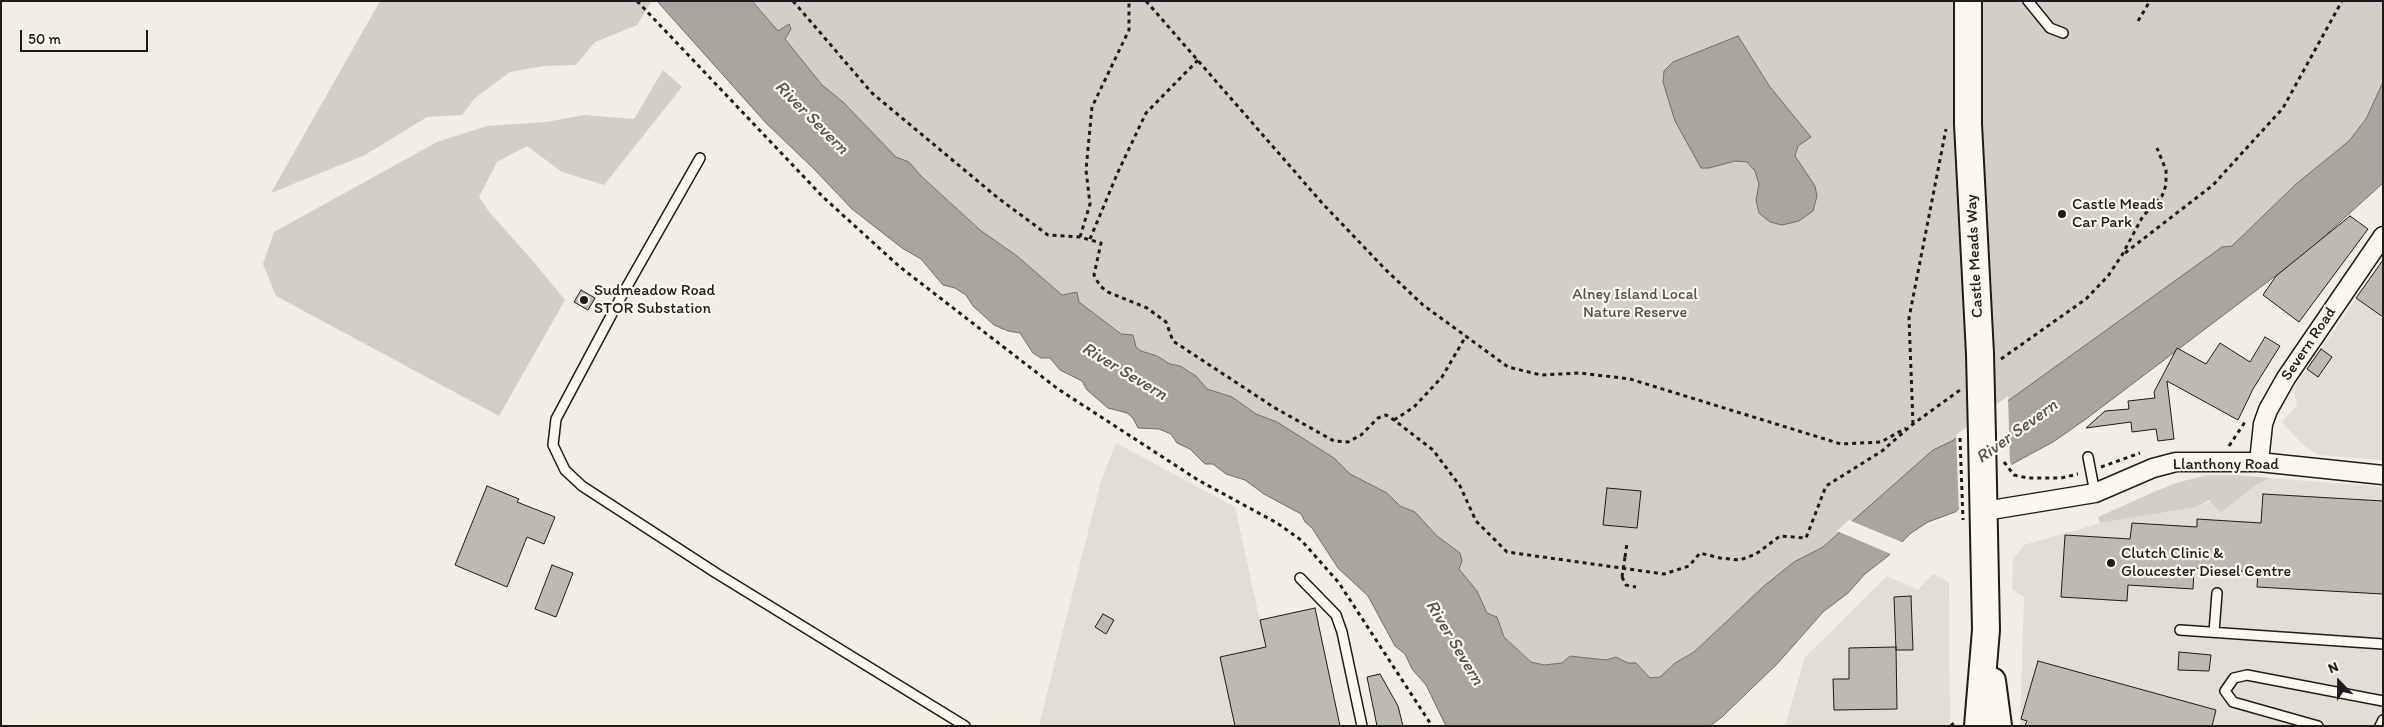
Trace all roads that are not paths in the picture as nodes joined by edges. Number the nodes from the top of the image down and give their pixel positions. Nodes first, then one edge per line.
1 (1968, 1) edge
2 (2028, 1) edge
3 (2063, 33) dead end
4 (700, 158) dead end
5 (2383, 236) edge
6 (2088, 457) dead end
7 (2259, 462) junction
8 (2383, 475) edge
9 (2095, 493) junction
10 (1977, 513) junction
11 (1300, 578) dead end
12 (2217, 593) dead end
13 (1986, 630) junction
14 (2180, 630) dead end
15 (2214, 632) junction
16 (2383, 644) edge
17 (2383, 702) edge
18 (2383, 720) edge
19 (965, 726) edge
20 (1362, 726) edge
21 (1978, 726) edge
22 (1998, 726) edge
23 (2318, 726) edge
24 (2380, 726) edge

1 - 10 main road, Castle Meads Way, bridge
2 - 3 lane
4 - 19 lane
5 - 7 street, Severn Road
6 - 9 lane
7 - 8 street, Llanthony Road
7 - 9 street, Llanthony Road
9 - 10 street, Llanthony Road
10 - 13 main road
11 - 20 lane
12 - 15 lane
13 - 21 main road
13 - 22 main road
14 - 15 lane
15 - 16 lane
17 - 23 lane
18 - 24 lane

